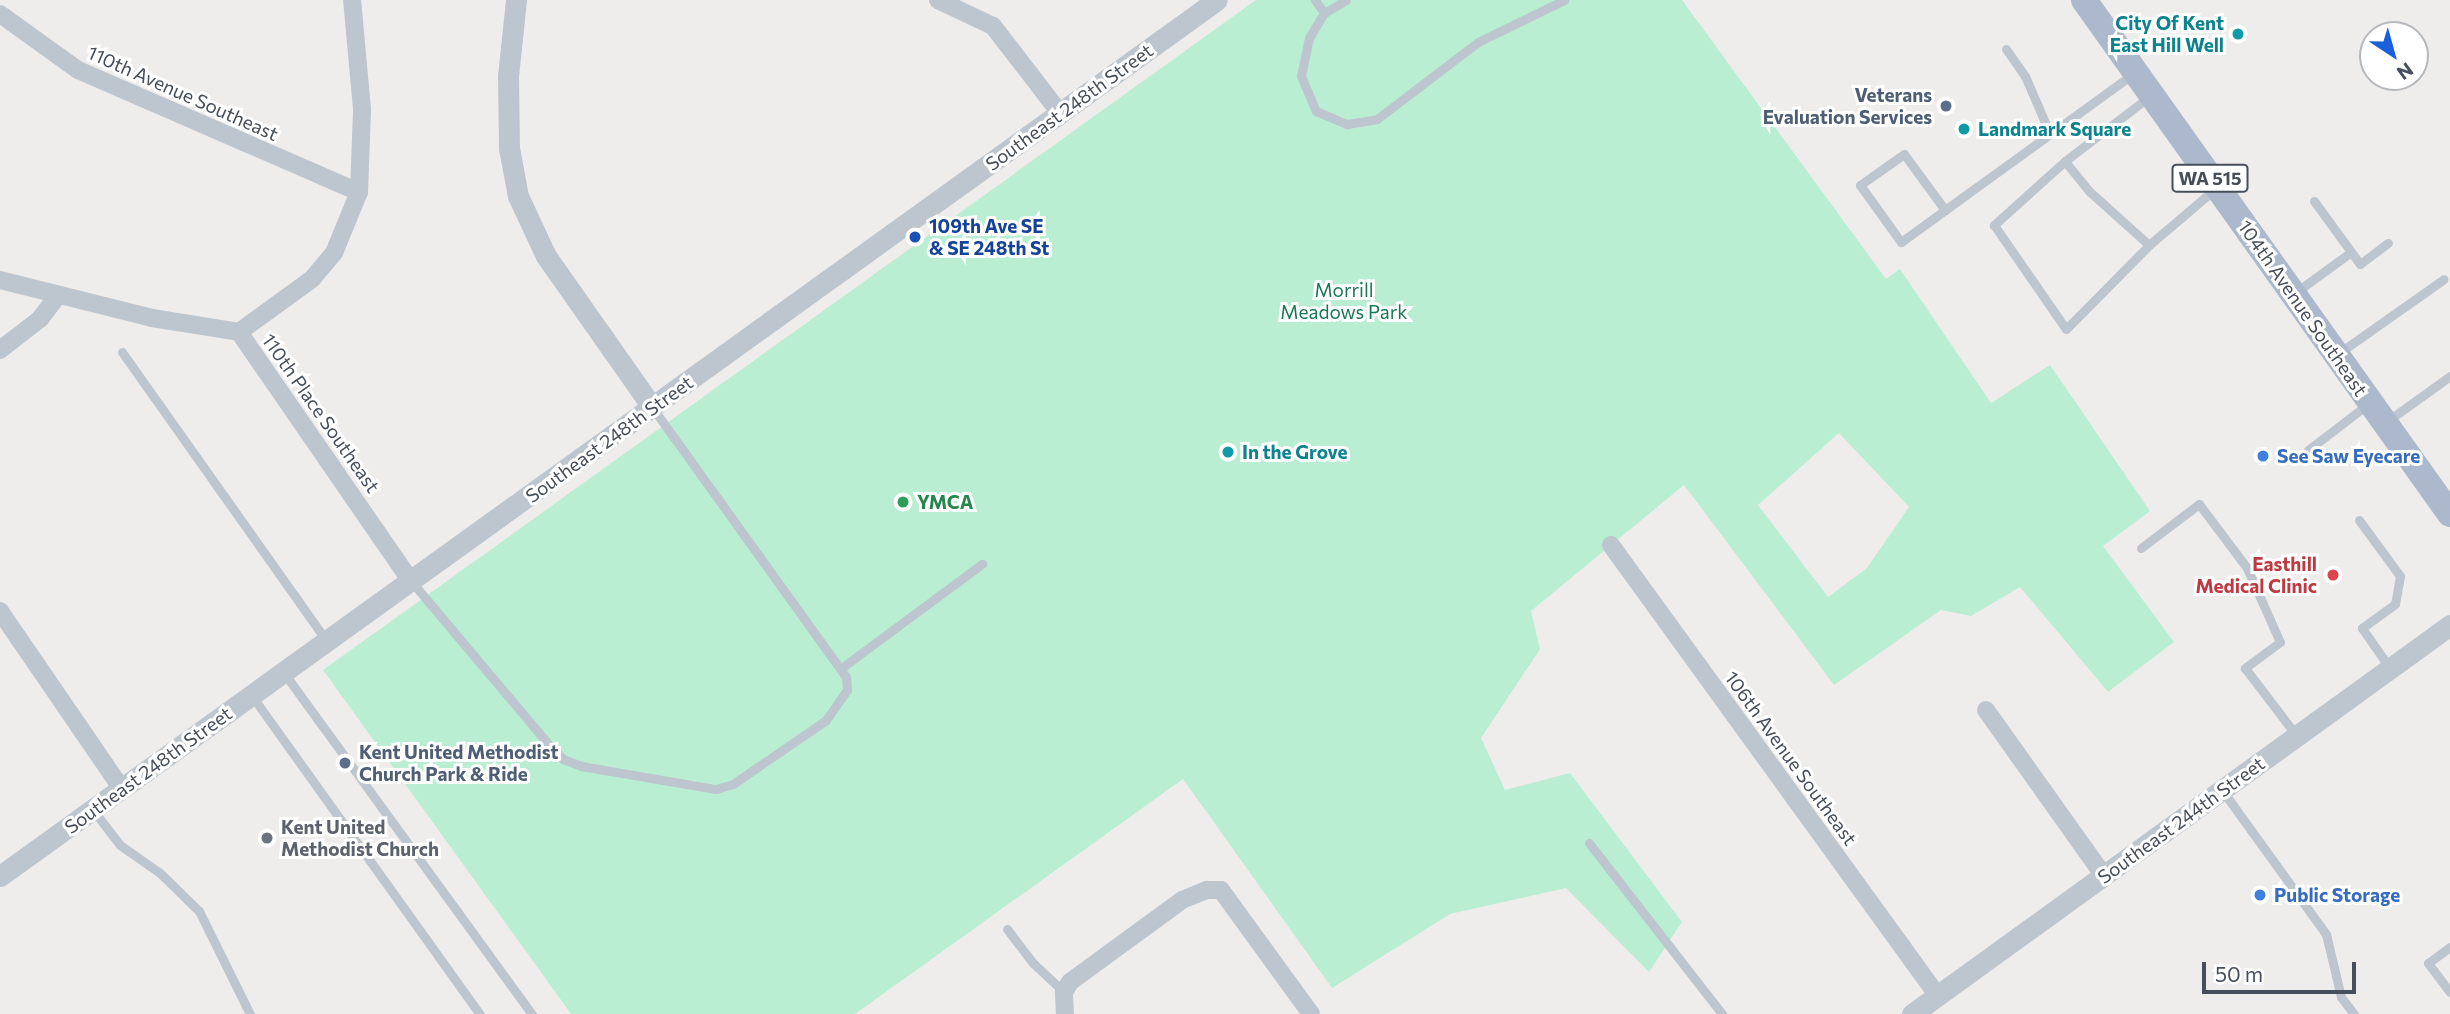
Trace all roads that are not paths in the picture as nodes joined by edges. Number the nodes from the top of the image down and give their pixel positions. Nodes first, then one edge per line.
1 (352, 0) edge
2 (516, 0) edge
3 (938, 0) edge
4 (1217, 0) edge
5 (1315, 0) edge
6 (1346, 0) edge
7 (1564, 0) edge
8 (2089, 2) edge
9 (1324, 13) junction
10 (0, 14) edge
11 (2006, 49) dead end
12 (2135, 72) junction
13 (2151, 95) junction
14 (1060, 113) junction
15 (2050, 134) junction
16 (2065, 161) junction
17 (2217, 187) junction
18 (359, 192) junction
19 (2314, 201) dead end
20 (1945, 211) junction
21 (2388, 243) dead end
22 (2149, 246) junction
23 (2351, 252) junction
24 (2444, 279) dead end
25 (0, 280) edge
26 (2294, 294) junction
27 (58, 295) junction
28 (239, 332) junction
29 (0, 350) edge
30 (122, 352) dead end
31 (2337, 355) junction
32 (2450, 376) edge
33 (652, 407) junction
34 (2378, 413) junction
35 (2308, 450) dead end
36 (2450, 514) edge
37 (2359, 520) dead end
38 (1611, 545) dead end
39 (2141, 548) dead end
40 (982, 564) dead end
41 (411, 580) junction
42 (0, 611) edge
43 (2450, 625) edge
44 (327, 642) junction
45 (840, 669) junction
46 (2390, 669) junction
47 (284, 673) junction
48 (252, 695) junction
49 (1986, 710) dead end
50 (2297, 736) junction
51 (122, 789) junction
52 (2222, 790) junction
53 (93, 810) junction
54 (1589, 843) dead end
55 (0, 876) edge
56 (2104, 876) junction
57 (1007, 929) dead end
58 (2450, 947) edge
59 (1064, 992) junction
60 (2450, 992) edge
61 (1938, 996) junction
62 (250, 1014) edge
63 (481, 1014) edge
64 (533, 1014) edge
65 (1065, 1014) edge
66 (1311, 1014) edge
67 (1722, 1014) edge
68 (1912, 1014) edge
69 (2354, 1014) edge

1 - 18 street
2 - 33 street
3 - 14 street
4 - 14 street, Southeast 248th Street
5 - 9 lane
6 - 9 lane
7 - 9 lane
8 - 12 main road, 104th Avenue Southeast / WA 515
10 - 18 street, 110th Avenue Southeast
11 - 15 lane
12 - 13 main road, 104th Avenue Southeast / WA 515
12 - 15 lane
13 - 16 lane
13 - 17 main road, 104th Avenue Southeast / WA 515
14 - 33 street, Southeast 248th Street
15 - 20 lane
16 - 22 lane
16 - 22 lane
17 - 22 lane
17 - 26 main road, 104th Avenue Southeast / WA 515
18 - 28 street
19 - 23 lane
20 - 20 lane
21 - 23 lane
23 - 26 lane
24 - 31 lane
25 - 27 street, 110th Place Southeast
26 - 31 main road, 104th Avenue Southeast / WA 515
27 - 28 street, 110th Place Southeast
27 - 29 street
28 - 41 street, 110th Place Southeast
30 - 44 lane
31 - 34 main road, 104th Avenue Southeast / WA 515
32 - 34 lane
33 - 41 street, Southeast 248th Street
33 - 45 lane
34 - 35 lane
34 - 36 main road, 104th Avenue Southeast / WA 515
37 - 46 lane
38 - 61 street, 106th Avenue Southeast
39 - 50 lane
40 - 45 lane
41 - 44 street, Southeast 248th Street
41 - 45 lane
42 - 51 street
43 - 46 street, Southeast 244th Street
44 - 47 street, Southeast 248th Street
46 - 50 street, Southeast 244th Street
47 - 48 street, Southeast 248th Street
47 - 64 lane
48 - 51 street, Southeast 248th Street
48 - 63 lane
49 - 56 street
50 - 52 street, Southeast 244th Street
51 - 53 street, Southeast 248th Street
52 - 56 street, Southeast 244th Street
52 - 69 lane
53 - 55 street, Southeast 248th Street
53 - 62 lane
54 - 67 lane
56 - 61 street, Southeast 244th Street
57 - 59 lane
58 - 60 lane
59 - 65 street
59 - 66 street
61 - 68 street, Southeast 244th Street

